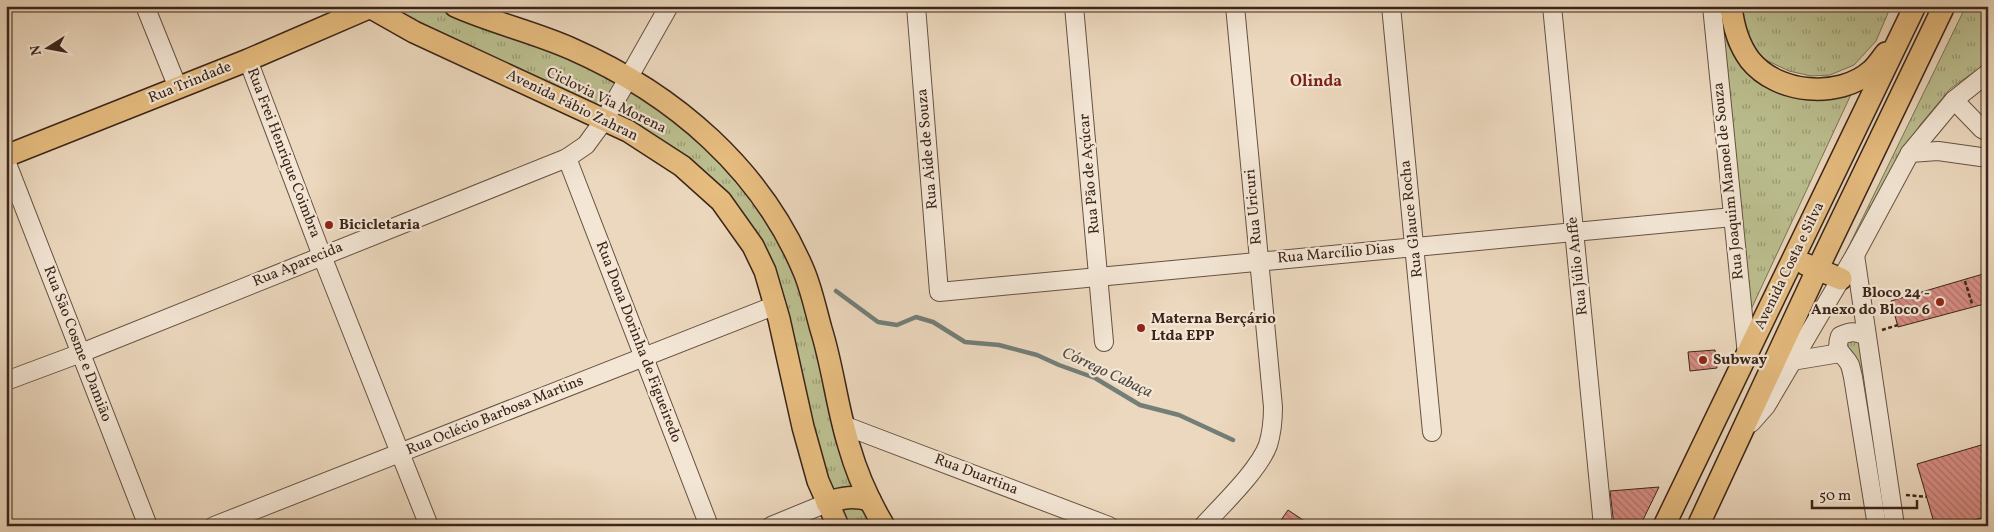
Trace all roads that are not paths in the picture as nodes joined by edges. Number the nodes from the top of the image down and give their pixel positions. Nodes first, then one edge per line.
1 (145, 6) edge
2 (455, 6) edge
3 (669, 6) edge
4 (916, 6) edge
5 (1074, 6) edge
6 (1235, 6) edge
7 (1391, 6) edge
8 (1552, 6) edge
9 (1712, 6) edge
10 (1731, 6) edge
11 (1915, 6) edge
12 (1944, 6) edge
13 (370, 7) edge
14 (1904, 32) junction
15 (248, 60) junction
16 (1988, 73) edge
17 (629, 77) junction
18 (178, 88) junction
19 (1954, 100) junction
20 (605, 120) junction
21 (1988, 132) edge
22 (1910, 153) junction
23 (6, 156) edge
24 (1984, 157) edge
25 (567, 158) junction
26 (6, 161) edge
27 (1733, 217) junction
28 (1574, 232) junction
29 (1415, 247) junction
30 (1855, 255) junction
31 (322, 256) junction
32 (1793, 261) junction
33 (1259, 262) junction
34 (1818, 268) junction
35 (1099, 277) junction
36 (1841, 279) junction
37 (939, 292) joint
38 (1859, 292) junction
39 (776, 305) junction
40 (1873, 333) junction
41 (1104, 342) dead end
42 (1840, 353) junction
43 (81, 354) junction
44 (1747, 355) junction
45 (644, 357) junction
46 (1792, 361) junction
47 (6, 381) edge
48 (843, 424) junction
49 (1432, 432) dead end
50 (1740, 437) junction
51 (400, 454) junction
52 (870, 500) junction
53 (827, 503) junction
54 (148, 526) edge
55 (214, 526) edge
56 (429, 526) edge
57 (709, 526) edge
58 (770, 526) edge
59 (838, 526) edge
60 (884, 526) edge
61 (1109, 526) edge
62 (1203, 526) edge
63 (1603, 526) edge
64 (1664, 526) edge
65 (1698, 526) edge
66 (1877, 526) edge
67 (1894, 526) edge

1 - 18 street
2 - 17 main road
3 - 17 street, Rua Aparecida
4 - 37 street, Rua Aide de Souza
5 - 35 street, Rua Pão de Açúcar
6 - 33 street, Rua Uricuri
7 - 29 street, Rua Glauce Rocha
8 - 28 street, Rua Júlio Anffe
9 - 27 street, Rua Joaquim Manoel de Souza
10 - 14 main road
11 - 14 main road, Avenida Costa e Silva
12 - 34 main road, Avenida Costa e Silva
13 - 15 main road, Rua Trindade
13 - 20 main road, Avenida Fábio Zahran
14 - 32 main road, Avenida Costa e Silva
15 - 18 main road, Rua Trindade
15 - 31 street, Rua Frei Henrique Coimbra
16 - 19 street
17 - 20 street, Rua Aparecida
17 - 48 main road
18 - 23 main road, Rua Trindade
19 - 21 street
19 - 22 street
20 - 25 street, Rua Aparecida
20 - 39 main road, Avenida Fábio Zahran
21 - 24 street
22 - 24 street
22 - 30 street
25 - 31 street, Rua Aparecida
25 - 45 street, Rua Dona Dorinha de Figueiredo
26 - 43 street, Rua São Cosme e Damião
27 - 28 street, Rua Marcílio Dias
27 - 44 street, Rua Joaquim Manoel de Souza
28 - 29 street, Rua Marcílio Dias
28 - 63 street, Rua Júlio Anffe
29 - 33 street, Rua Marcílio Dias
29 - 49 street, Rua Glauce Rocha
30 - 36 street
30 - 38 street
31 - 43 street, Rua Aparecida
31 - 51 street, Rua Frei Henrique Coimbra
32 - 34 main road
32 - 44 main road, Avenida Costa e Silva
33 - 35 street, Rua Marcílio Dias
33 - 62 street, Rua Uricuri
34 - 36 main road
34 - 50 main road, Avenida Costa e Silva
35 - 37 street, Rua Marcílio Dias
35 - 41 street, Rua Pão de Açúcar
36 - 38 street
36 - 46 street
38 - 40 street
39 - 45 street, Rua Oclécio Barbosa Martins
39 - 53 main road, Avenida Fábio Zahran
40 - 42 street
40 - 67 street
42 - 46 street
42 - 66 street
43 - 47 street, Rua Aparecida
43 - 54 street, Rua São Cosme e Damião
44 - 64 main road, Avenida Costa e Silva
45 - 51 street, Rua Oclécio Barbosa Martins
45 - 57 street, Rua Dona Dorinha de Figueiredo
46 - 50 street
48 - 52 main road
48 - 61 street, Rua Duartina
50 - 65 main road, Avenida Costa e Silva
51 - 55 street, Rua Oclécio Barbosa Martins
51 - 56 street, Rua Frei Henrique Coimbra
52 - 53 main road
52 - 60 main road
53 - 58 street
53 - 59 main road, Avenida Fábio Zahran

